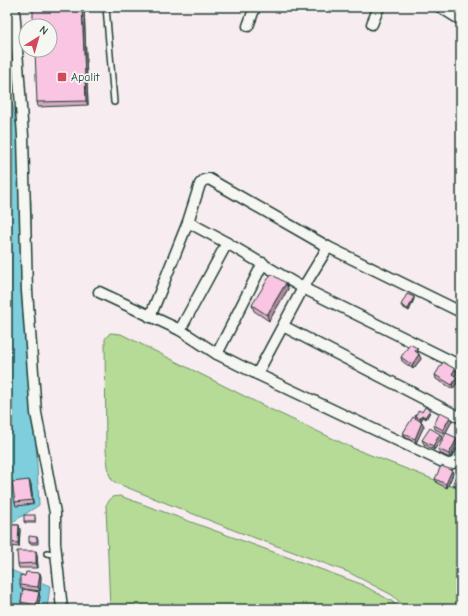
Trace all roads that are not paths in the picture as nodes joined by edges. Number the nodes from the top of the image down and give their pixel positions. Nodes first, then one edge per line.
1 (14, 7) edge
2 (106, 7) edge
3 (255, 7) edge
4 (379, 7) edge
5 (440, 7) edge
6 (461, 20) edge
7 (372, 24) dead end
8 (248, 26) dead end
9 (114, 102) dead end
10 (188, 222) junction
11 (227, 242) junction
12 (328, 247) junction
13 (263, 263) junction
14 (303, 288) junction
15 (99, 292) dead end
16 (461, 312) edge
17 (150, 317) junction
18 (283, 326) junction
19 (180, 330) junction
20 (217, 354) junction
21 (461, 366) edge
22 (258, 374) junction
23 (461, 418) edge
24 (461, 453) edge
25 (62, 609) edge

1 - 25 street
2 - 9 lane
3 - 8 street
4 - 7 street
5 - 6 street
10 - 11 street
10 - 12 street
10 - 17 street
11 - 13 street
11 - 19 street
12 - 14 street
12 - 16 street
13 - 14 street
13 - 20 street
14 - 18 street
14 - 21 street
15 - 17 street
17 - 19 street
18 - 22 street
18 - 23 street
19 - 20 street
20 - 22 street
22 - 24 street

